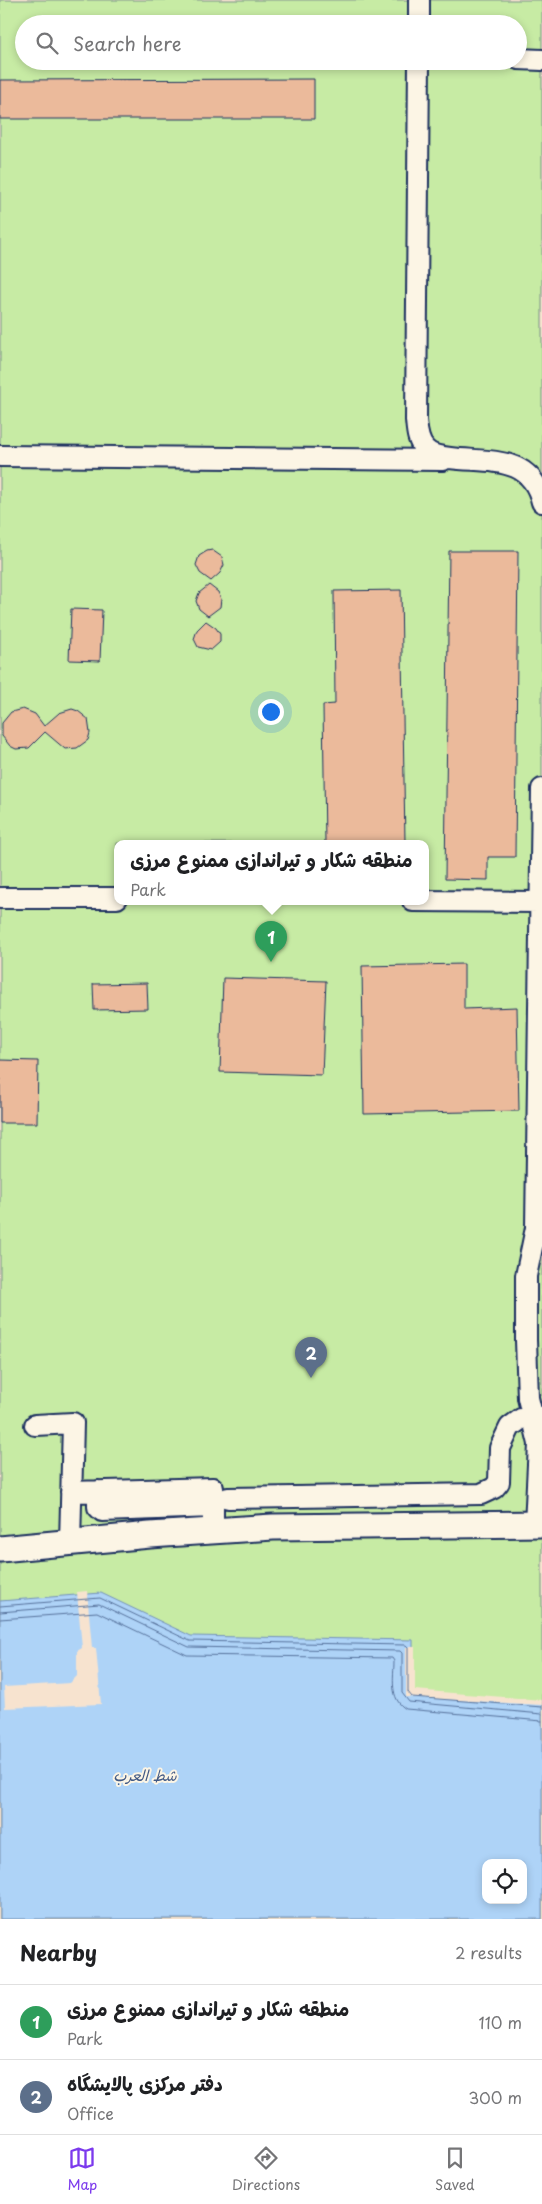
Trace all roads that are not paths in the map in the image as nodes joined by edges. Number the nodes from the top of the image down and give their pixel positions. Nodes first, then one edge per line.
1 (419, 0) edge
2 (419, 15) edge
3 (527, 59) edge
4 (542, 60) edge
5 (419, 70) edge
6 (0, 456) edge
7 (468, 460) junction
8 (542, 502) edge
9 (542, 789) edge
10 (0, 898) edge
11 (114, 898) edge
12 (429, 903) edge
13 (541, 914) edge
14 (540, 1140) edge
15 (539, 1234) edge
16 (534, 1340) edge
17 (528, 1398) junction
18 (538, 1417) edge
19 (35, 1424) dead end
20 (510, 1427) junction
21 (71, 1492) junction
22 (218, 1512) junction
23 (538, 1533) edge
24 (70, 1543) junction
25 (0, 1549) edge
26 (0, 1566) edge

1 - 2 street
3 - 4 street
5 - 7 street
6 - 7 street
7 - 8 street
9 - 13 street
10 - 11 street
12 - 13 street
13 - 14 street
14 - 15 street
15 - 16 street
16 - 17 street
17 - 18 street
17 - 20 street
18 - 20 street
18 - 23 street
19 - 21 street
20 - 22 street
21 - 22 street
21 - 24 street
22 - 23 main road
22 - 24 main road
23 - 26 main road
24 - 25 main road

